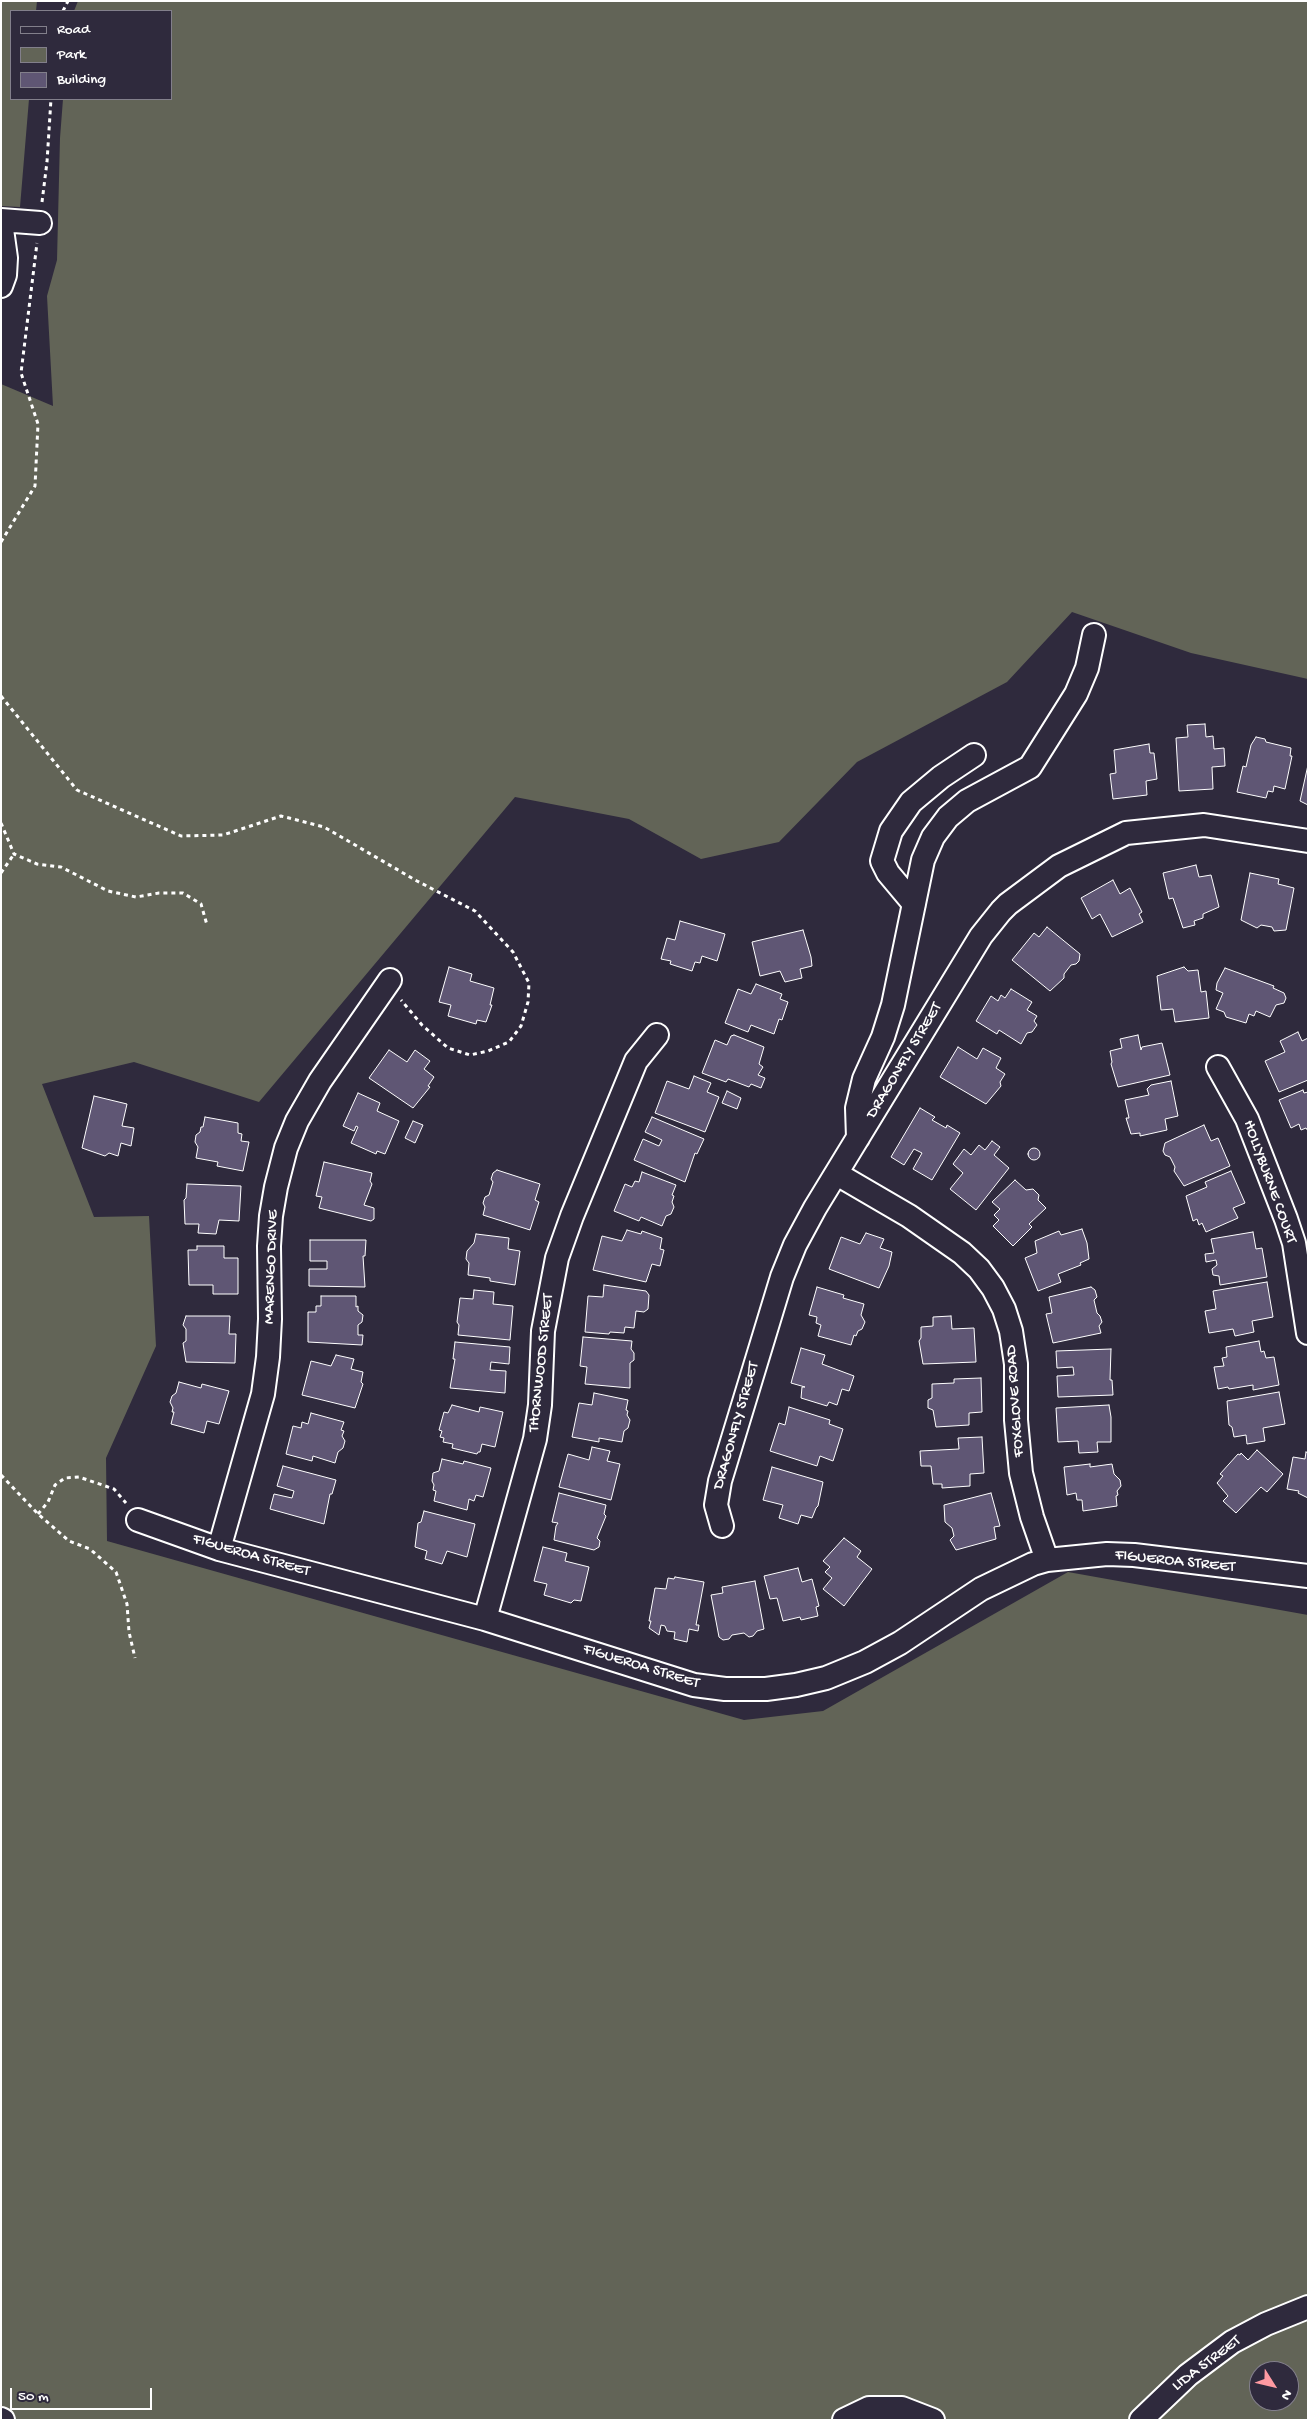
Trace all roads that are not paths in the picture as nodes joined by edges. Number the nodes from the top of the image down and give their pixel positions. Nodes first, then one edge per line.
1 (1, 221) edge
2 (40, 223) road end
3 (1, 286) edge
4 (1094, 635) dead end
5 (974, 755) dead end
6 (1308, 841) edge
7 (914, 904) junction
8 (390, 980) road end
9 (657, 1035) dead end
10 (1218, 1067) dead end
11 (858, 1138) junction
12 (837, 1174) junction
13 (1308, 1333) edge
14 (138, 1520) road end
15 (722, 1526) dead end
16 (219, 1549) junction
17 (1047, 1560) junction
18 (1308, 1576) edge
19 (485, 1619) junction
20 (1308, 2307) edge
21 (844, 2420) edge
22 (933, 2420) edge
23 (1141, 2420) edge

1 - 2 street
1 - 3 street
4 - 7 street
5 - 7 street
6 - 11 street, DRAGONFLY STREET
7 - 11 street
8 - 16 street, MARENGO DRIVE
9 - 19 street, THORNWOOD STREET
10 - 13 street, HOLLYBURNE COURT
11 - 12 street, DRAGONFLY STREET
12 - 15 street, DRAGONFLY STREET
12 - 17 street, FOXGLOVE ROAD
14 - 16 street, FIGUEROA STREET
16 - 19 street, FIGUEROA STREET
17 - 18 street, FIGUEROA STREET
17 - 19 street, FIGUEROA STREET
20 - 23 street, LIDA STREET
21 - 22 street

